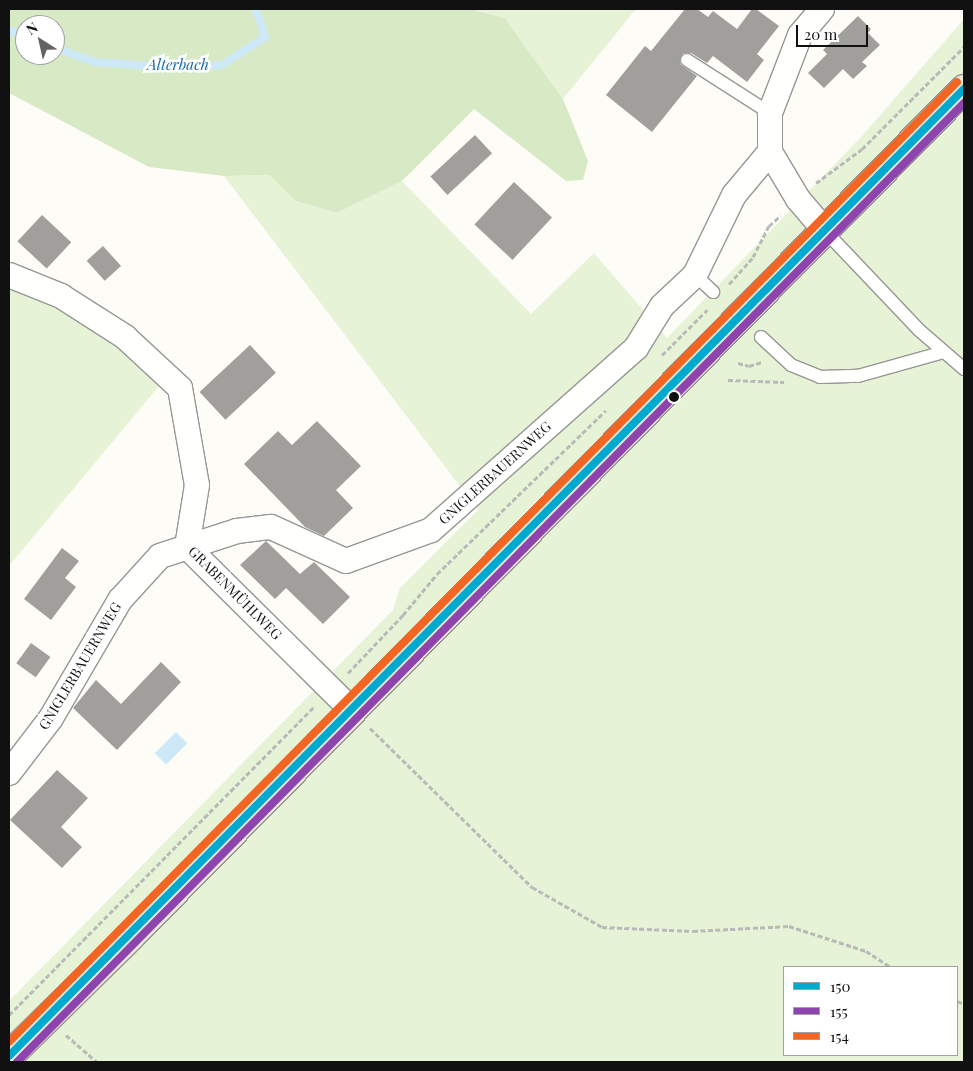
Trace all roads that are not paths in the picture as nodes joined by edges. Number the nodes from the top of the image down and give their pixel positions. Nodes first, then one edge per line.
1 (822, 9) edge
2 (687, 60) dead end
3 (964, 89) edge
4 (770, 113) junction
5 (770, 152) junction
6 (826, 232) junction
7 (695, 275) junction
8 (9, 276) edge
9 (714, 297) road end
10 (761, 337) dead end
11 (944, 352) junction
12 (964, 369) edge
13 (187, 547) junction
14 (352, 710) junction
15 (9, 773) edge
16 (9, 1056) edge

1 - 4 street
2 - 4 lane
3 - 6 main road
4 - 5 street
5 - 6 street
5 - 7 street, GNIGLERBAUERNWEG
6 - 11 lane
6 - 14 main road
7 - 9 lane
7 - 13 street, GNIGLERBAUERNWEG
8 - 13 street, GRABENMÜHLWEG
10 - 11 lane
11 - 12 lane
13 - 14 street, GRABENMÜHLWEG
13 - 15 street, GNIGLERBAUERNWEG
14 - 16 main road

